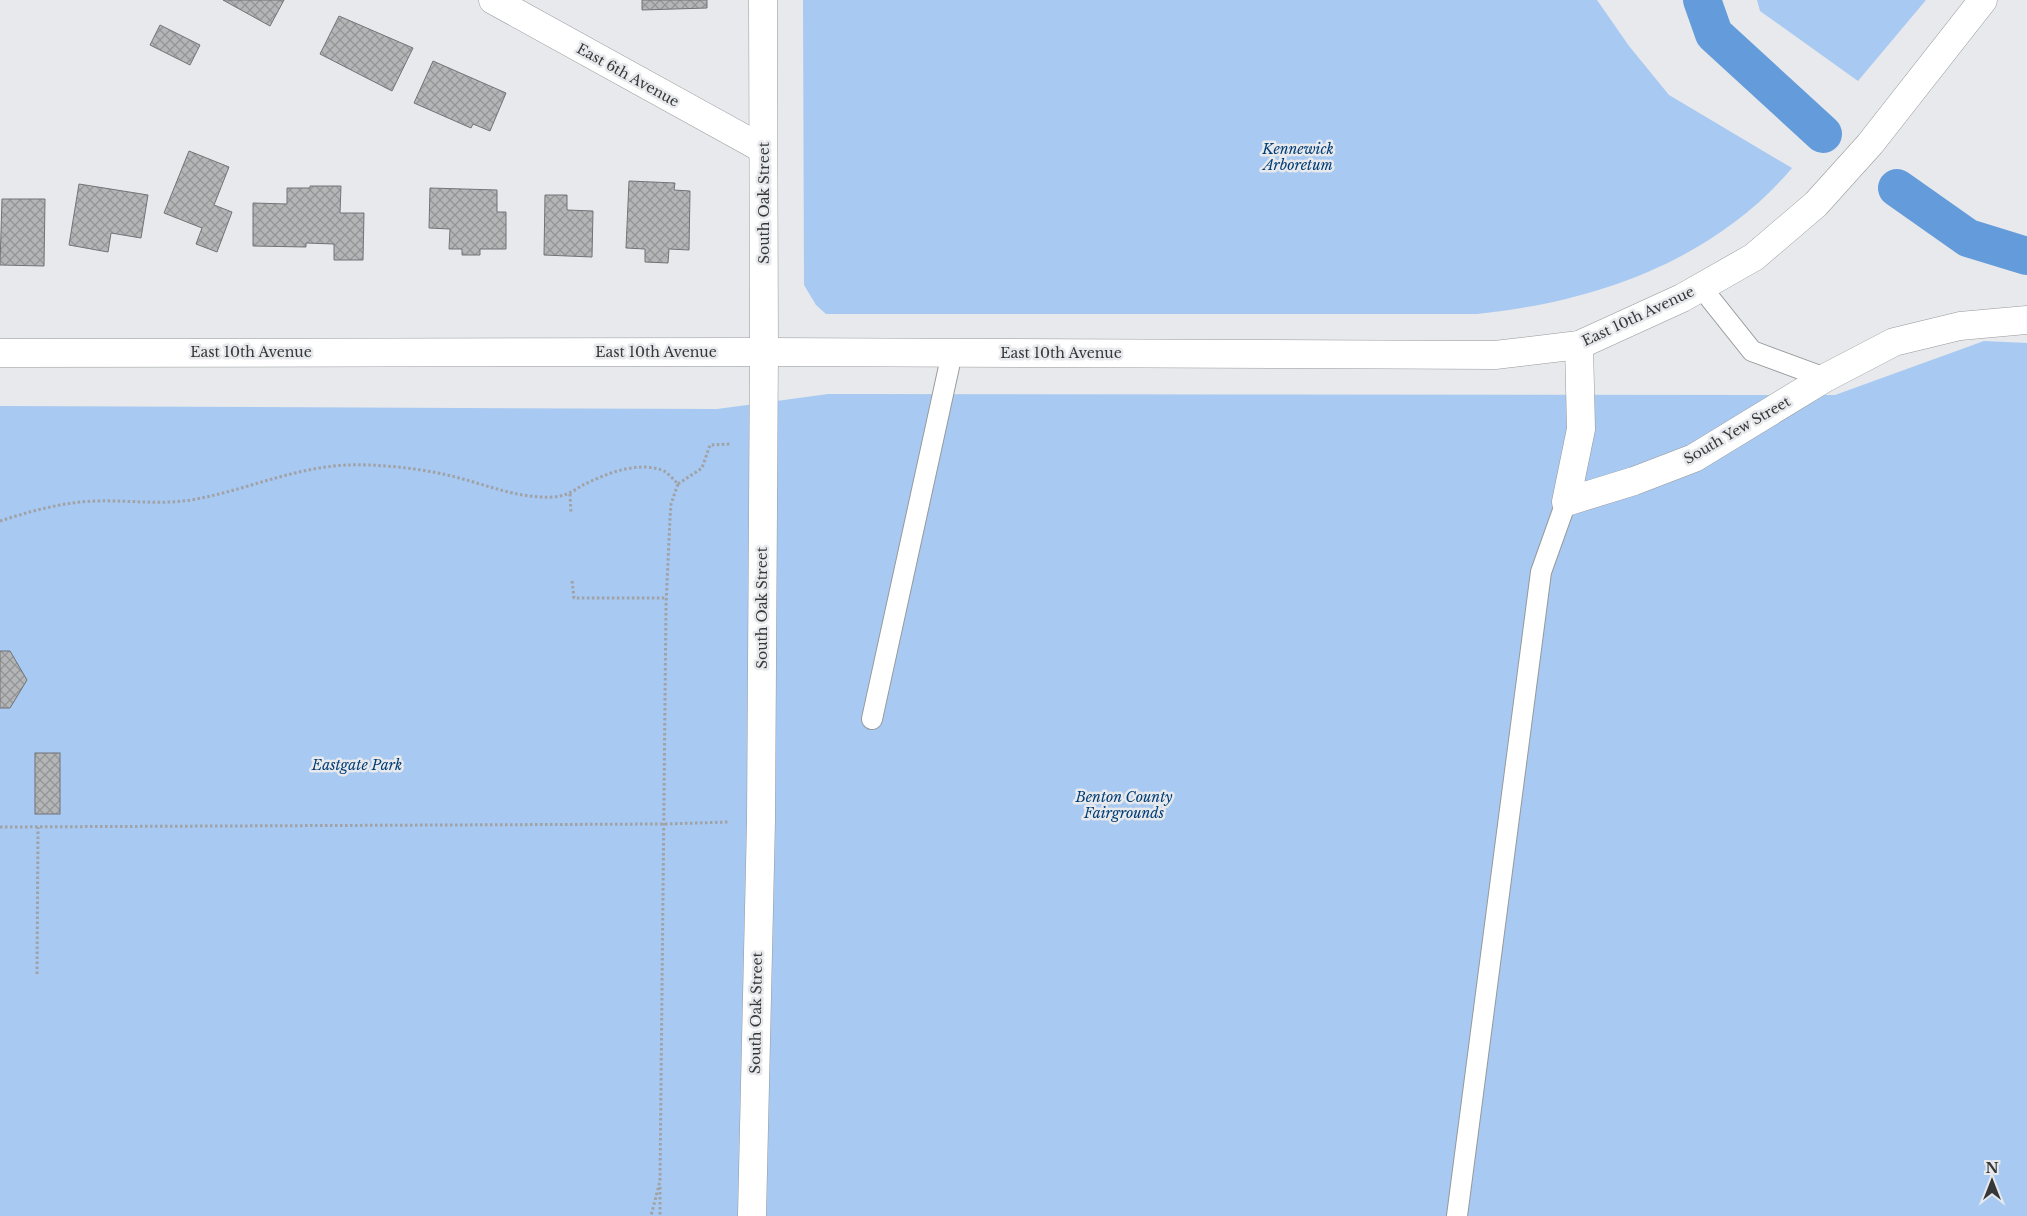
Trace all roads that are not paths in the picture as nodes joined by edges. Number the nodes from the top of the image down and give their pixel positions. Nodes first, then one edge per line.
1 (493, 0) edge
2 (763, 0) edge
3 (1983, 0) edge
4 (763, 149) junction
5 (1701, 286) junction
6 (2027, 320) edge
7 (1579, 345) junction
8 (0, 352) edge
9 (764, 352) junction
10 (952, 353) junction
11 (1825, 378) junction
12 (1566, 502) junction
13 (872, 719) dead end
14 (752, 1216) edge
15 (1457, 1216) edge

1 - 4 street, East 6th Avenue
2 - 4 street, South Oak Street
3 - 5 street, East 10th Avenue
4 - 9 street, South Oak Street
5 - 7 street, East 10th Avenue
5 - 11 lane
6 - 11 street, South Yew Street
7 - 10 street, East 10th Avenue
7 - 12 street
8 - 9 street, East 10th Avenue
9 - 10 street, East 10th Avenue
9 - 14 street, South Oak Street
10 - 13 lane
11 - 12 street, South Yew Street
12 - 15 lane

